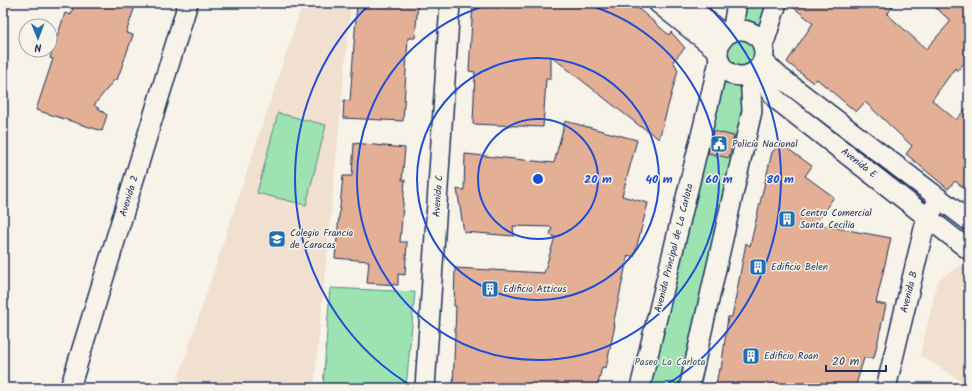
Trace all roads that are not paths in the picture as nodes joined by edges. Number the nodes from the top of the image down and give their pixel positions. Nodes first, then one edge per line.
1 (188, 3) edge
2 (450, 3) edge
3 (658, 3) edge
4 (686, 3) edge
5 (737, 3) edge
6 (777, 3) edge
7 (723, 45) junction
8 (758, 63) junction
9 (941, 199) junction
10 (927, 216) junction
11 (969, 221) edge
12 (969, 250) edge
13 (70, 388) edge
14 (425, 388) edge
15 (640, 388) edge
16 (689, 388) edge
17 (886, 388) edge

1 - 13 street, Avenida 2
2 - 14 street, Avenida C
3 - 7 street
4 - 7 street
5 - 7 street, Avenida Principal de La Carlota
6 - 8 street
7 - 8 street
7 - 8 street
7 - 15 street, Avenida Principal de La Carlota
8 - 9 street, Avenida E
8 - 10 street, Avenida E
8 - 16 street
9 - 10 street, Avenida B
9 - 11 street, Avenida E
10 - 12 street, Avenida E
10 - 17 street, Avenida B

